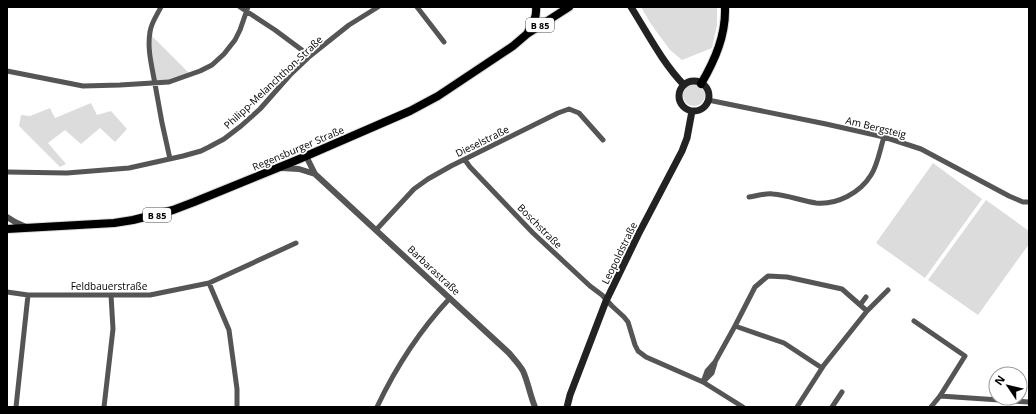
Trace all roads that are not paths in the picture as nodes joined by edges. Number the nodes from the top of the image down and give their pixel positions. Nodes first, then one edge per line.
1 (161, 7) edge
2 (240, 7) edge
3 (378, 7) edge
4 (417, 7) edge
5 (536, 7) edge
6 (569, 7) edge
7 (576, 7) edge
8 (631, 7) edge
9 (725, 7) edge
10 (247, 9) edge
11 (527, 34) junction
12 (444, 42) dead end
13 (513, 46) junction
14 (310, 56) junction
15 (7, 71) edge
16 (155, 84) junction
17 (701, 84) junction
18 (684, 85) junction
19 (708, 100) junction
20 (692, 111) junction
21 (884, 137) junction
22 (603, 140) dead end
23 (306, 156) junction
24 (170, 159) junction
25 (465, 160) junction
26 (279, 168) junction
27 (7, 172) edge
28 (315, 174) junction
29 (749, 197) dead end
30 (1029, 202) edge
31 (7, 217) edge
32 (26, 227) junction
33 (7, 229) edge
34 (376, 230) junction
35 (296, 243) dead end
36 (210, 283) junction
37 (888, 290) dead end
38 (7, 292) edge
39 (28, 294) junction
40 (111, 295) junction
41 (866, 297) dead end
42 (450, 298) junction
43 (606, 301) junction
44 (860, 305) junction
45 (867, 311) junction
46 (914, 321) dead end
47 (735, 326) junction
48 (822, 368) junction
49 (703, 382) junction
50 (842, 392) dead end
51 (940, 396) junction
52 (1029, 402) edge
53 (16, 407) edge
54 (104, 407) edge
55 (237, 407) edge
56 (377, 407) edge
57 (535, 407) edge
58 (567, 407) edge
59 (743, 407) edge
60 (797, 407) edge
61 (832, 407) edge
62 (931, 407) edge

1 - 16 street
2 - 10 street
3 - 14 street, Philipp-Melanchthon-Straße
4 - 12 street
5 - 11 main road
6 - 11 main road, Regensburger Straße / B 85
7 - 13 main road, B 85
8 - 18 main road
9 - 17 main road
10 - 14 street
10 - 16 street
11 - 13 main road, Regensburger Straße / B 85
13 - 23 main road, Regensburger Straße / B 85
14 - 24 street, Philipp-Melanchthon-Straße
15 - 16 street
16 - 24 street
17 - 18 main road
17 - 19 main road
18 - 20 main road
19 - 20 main road
19 - 21 street, Am Bergsteig
20 - 43 main road, Leopoldstraße
21 - 29 street
21 - 30 street, Am Bergsteig
22 - 25 street, Dieselstraße
23 - 26 main road, Regensburger Straße / B 85
23 - 28 street, Barbarastraße
24 - 27 street, Philipp-Melanchthon-Straße
25 - 34 street, Dieselstraße
25 - 43 street, Boschstraße
26 - 28 street
26 - 32 main road, Regensburger Straße / B 85
28 - 34 street, Barbarastraße
31 - 32 street
32 - 33 main road, Regensburger Straße / B 85
34 - 42 street, Barbarastraße
35 - 36 street, Feldbauerstraße
36 - 40 street, Feldbauerstraße
36 - 55 street
37 - 45 street
38 - 39 street, Feldbauerstraße
39 - 40 street, Feldbauerstraße
39 - 53 street
40 - 54 street
41 - 44 street
42 - 56 street
42 - 57 street, Barbarastraße
43 - 49 street, Boschstraße
43 - 58 main road, Leopoldstraße
44 - 45 street
44 - 47 street
45 - 48 street
46 - 51 street
47 - 48 street
47 - 49 street
48 - 60 street
49 - 59 street, Boschstraße
50 - 61 street
51 - 52 street
51 - 62 street

